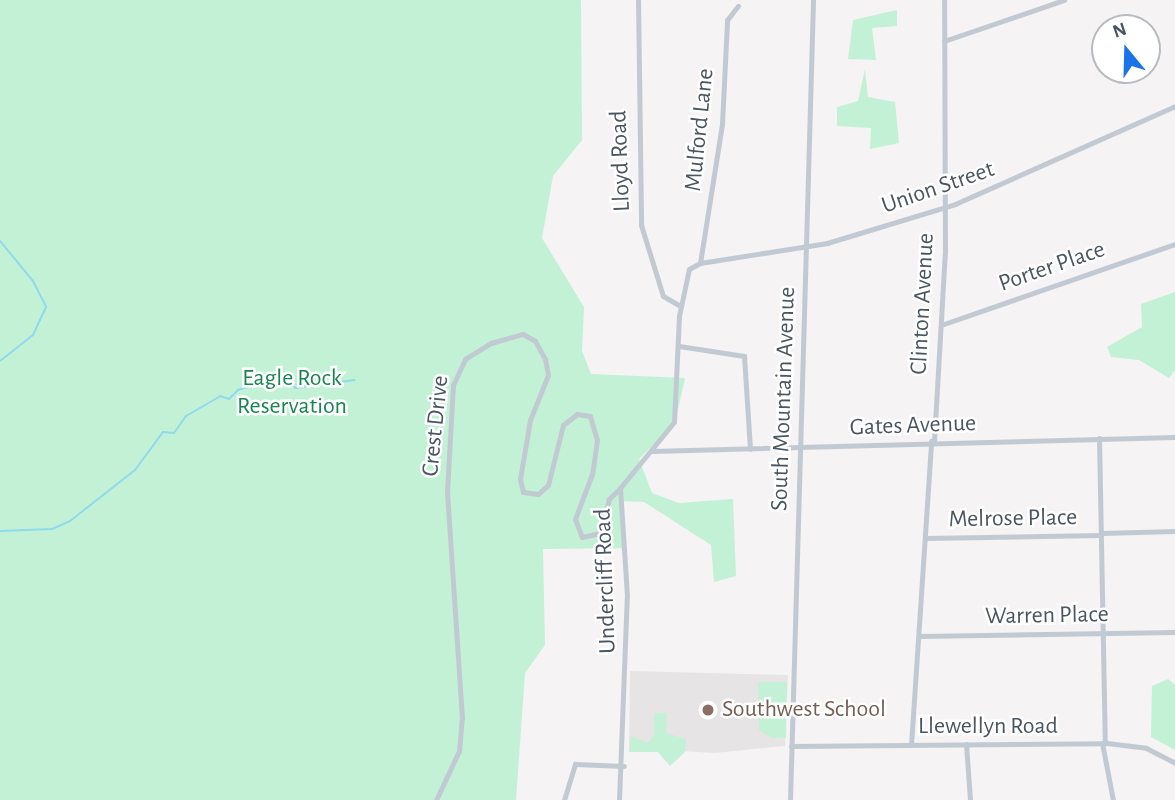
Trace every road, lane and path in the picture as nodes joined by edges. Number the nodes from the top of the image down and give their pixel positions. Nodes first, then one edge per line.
1 (638, 0) edge
2 (813, 0) edge
3 (944, 0) edge
4 (1064, 0) edge
5 (738, 6) dead end
6 (944, 41) junction
7 (1175, 106) edge
8 (945, 207) junction
9 (1175, 244) edge
10 (807, 248) junction
11 (700, 263) junction
12 (680, 306) junction
13 (941, 325) junction
14 (679, 346) junction
15 (1175, 437) edge
16 (1099, 438) junction
17 (932, 441) junction
18 (801, 448) junction
19 (750, 449) junction
20 (652, 450) junction
21 (620, 488) junction
22 (1175, 531) edge
23 (1101, 534) junction
24 (926, 538) junction
25 (1175, 632) edge
26 (1103, 633) junction
27 (919, 636) junction
28 (1103, 743) junction
29 (966, 744) junction
30 (911, 745) junction
31 (792, 746) junction
32 (1175, 763) edge
33 (624, 765) junction
34 (436, 800) edge
35 (564, 800) edge
36 (619, 800) edge
37 (790, 800) edge
38 (971, 800) edge
39 (1113, 800) edge

1 - 12 street, Lloyd Road
2 - 10 street, South Mountain Avenue
3 - 6 street, Clinton Avenue
4 - 6 street
5 - 11 street, Mulford Lane
6 - 8 street, Clinton Avenue
7 - 8 street, Union Street
8 - 10 street, Union Street
8 - 13 street, Clinton Avenue
9 - 13 street, Porter Place
10 - 11 street, Union Street
10 - 18 street, South Mountain Avenue
11 - 12 street, Undercliff Road
12 - 14 street, Undercliff Road
13 - 17 street, Clinton Avenue
14 - 19 street
14 - 20 street, Undercliff Road
15 - 16 street, Gates Avenue
16 - 17 street, Gates Avenue
16 - 23 street
17 - 18 street, Gates Avenue
17 - 24 street, Clinton Avenue
18 - 19 street, Gates Avenue
18 - 31 street, South Mountain Avenue
19 - 20 street, Gates Avenue
20 - 21 street, Undercliff Road
21 - 33 street, Undercliff Road
21 - 34 street, Crest Drive
22 - 23 street, Melrose Place
23 - 24 street, Melrose Place
23 - 26 street
24 - 27 street, Clinton Avenue
25 - 26 street, Warren Place
26 - 27 street, Warren Place
26 - 28 street
27 - 30 street, Clinton Avenue
28 - 29 street, Llewellyn Road
28 - 32 street, Llewellyn Road
28 - 39 street
29 - 30 street, Llewellyn Road
29 - 38 street
30 - 31 street, Llewellyn Road
31 - 37 street, South Mountain Avenue
33 - 35 street
33 - 36 street, Undercliff Road

